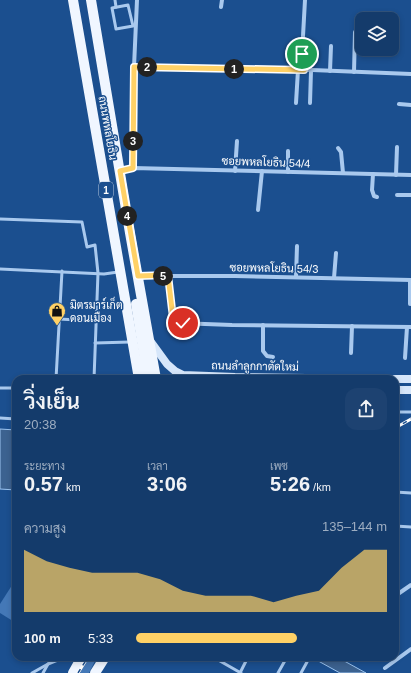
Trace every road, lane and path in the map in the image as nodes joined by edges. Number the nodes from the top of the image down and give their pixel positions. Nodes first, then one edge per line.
1 (73, 0) edge
2 (91, 0) edge
3 (115, 0) edge
4 (137, 0) edge
5 (222, 0) edge
6 (305, 0) edge
7 (116, 7) junction
8 (221, 7) dead end
9 (355, 32) dead end
10 (331, 46) dead end
11 (134, 67) junction
12 (298, 70) junction
13 (304, 70) junction
14 (311, 70) junction
15 (330, 71) junction
16 (354, 72) junction
17 (411, 74) edge
18 (296, 103) dead end
19 (310, 103) dead end
20 (399, 104) dead end
21 (411, 105) edge
22 (237, 141) dead end
23 (397, 147) dead end
24 (338, 148) dead end
25 (288, 151) dead end
26 (133, 168) junction
27 (235, 170) junction
28 (120, 171) junction
29 (262, 171) junction
30 (103, 172) junction
31 (288, 172) junction
32 (343, 173) junction
33 (373, 174) junction
34 (396, 175) junction
35 (411, 175) edge
36 (397, 195) dead end
37 (411, 195) edge
38 (377, 197) dead end
39 (258, 210) dead end
40 (0, 219) edge
41 (297, 246) dead end
42 (133, 249) junction
43 (336, 253) dead end
44 (0, 269) edge
45 (62, 271) junction
46 (120, 272) junction
47 (98, 273) junction
48 (168, 275) junction
49 (138, 276) junction
50 (296, 278) junction
51 (334, 278) junction
52 (410, 280) edge
53 (410, 304) dead end
54 (59, 318) junction
55 (96, 321) junction
56 (263, 325) junction
57 (352, 326) junction
58 (409, 327) edge
59 (149, 339) junction
60 (132, 342) junction
61 (95, 343) junction
62 (351, 354) dead end
63 (273, 358) dead end
64 (405, 358) dead end
65 (56, 375) edge
66 (94, 375) edge
67 (138, 375) edge
68 (147, 375) edge
69 (155, 375) edge
70 (178, 375) edge
71 (183, 375) joint
72 (399, 379) edge
73 (411, 380) edge
74 (0, 388) edge
75 (12, 388) edge
76 (399, 390) edge
77 (411, 390) edge
78 (399, 412) edge
79 (411, 412) edge
80 (0, 418) edge
81 (12, 419) edge
82 (399, 492) edge
83 (411, 493) edge
84 (399, 526) edge
85 (411, 527) edge
86 (411, 585) edge
87 (399, 593) edge
88 (411, 649) edge
89 (399, 656) edge
90 (55, 661) edge
91 (80, 661) edge
92 (102, 661) edge
93 (220, 661) edge
94 (246, 661) edge
95 (285, 661) edge
96 (393, 661) edge
97 (307, 662) dead end
98 (48, 664) junction
99 (385, 668) dead end
100 (32, 673) edge
101 (43, 673) edge
102 (73, 673) edge
103 (95, 673) edge
104 (240, 673) edge
105 (278, 673) edge
106 (300, 673) edge

1 - 30 main road, ถนนพหลโยธิน / 1
2 - 28 main road, ถนนพหลโยธิน / 1
3 - 7 lane
4 - 11 street
5 - 8 street
6 - 13 street
7 - 7 lane
9 - 16 street
10 - 15 street
11 - 12 street
11 - 26 street
12 - 13 street
12 - 18 street
13 - 14 street
14 - 15 street
14 - 19 street
15 - 16 street
16 - 17 street
20 - 21 street
22 - 27 street
23 - 34 street
24 - 32 street
25 - 31 street
26 - 27 street, ซอยพหลโยธิน 54/4
26 - 28 street, ซอยพหลโยธิน 54/4
27 - 29 street, ซอยพหลโยธิน 54/4
28 - 30 main road
28 - 42 main road, ถนนพหลโยธิน / 1
29 - 31 street, ซอยพหลโยธิน 54/4
29 - 39 street
30 - 46 main road, ถนนพหลโยธิน / 1
31 - 32 street, ซอยพหลโยธิน 54/4
32 - 33 street, ซอยพหลโยธิน 54/4
33 - 34 street, ซอยพหลโยธิน 54/4
33 - 38 street
34 - 35 street, ซอยพหลโยธิน 54/4
36 - 37 street
40 - 47 lane
41 - 50 street
42 - 49 main road, ถนนพหลโยธิน / 1
42 - 68 main road
43 - 51 street
44 - 45 lane
45 - 47 lane
45 - 54 lane
46 - 47 lane
46 - 60 main road, ถนนพหลโยธิน / 1
47 - 55 lane
48 - 49 street, ซอยพหลโยธิน 54/3
48 - 50 street, ซอยพหลโยธิน 54/3
48 - 56 street
49 - 59 main road, ถนนพหลโยธิน / 1
50 - 51 street, ซอยพหลโยธิน 54/3
51 - 52 street, ซอยพหลโยธิน 54/3
52 - 53 street
54 - 55 lane
54 - 65 lane
55 - 61 lane
56 - 57 street
56 - 63 street
57 - 58 street
57 - 62 street
58 - 64 street
59 - 69 main road, ถนนพหลโยธิน / 1
59 - 71 main road
60 - 61 lane
60 - 67 main road, ถนนพหลโยธิน / 1
61 - 66 lane
70 - 71 main road
72 - 73 main road
74 - 75 lane
76 - 77 main road
78 - 79 lane
80 - 81 lane
82 - 83 lane
84 - 85 lane
86 - 87 street
88 - 89 street
90 - 98 lane
91 - 102 main road
92 - 103 main road
93 - 104 lane
94 - 104 lane
95 - 105 lane
96 - 99 street
97 - 106 lane
98 - 100 lane
98 - 101 lane

